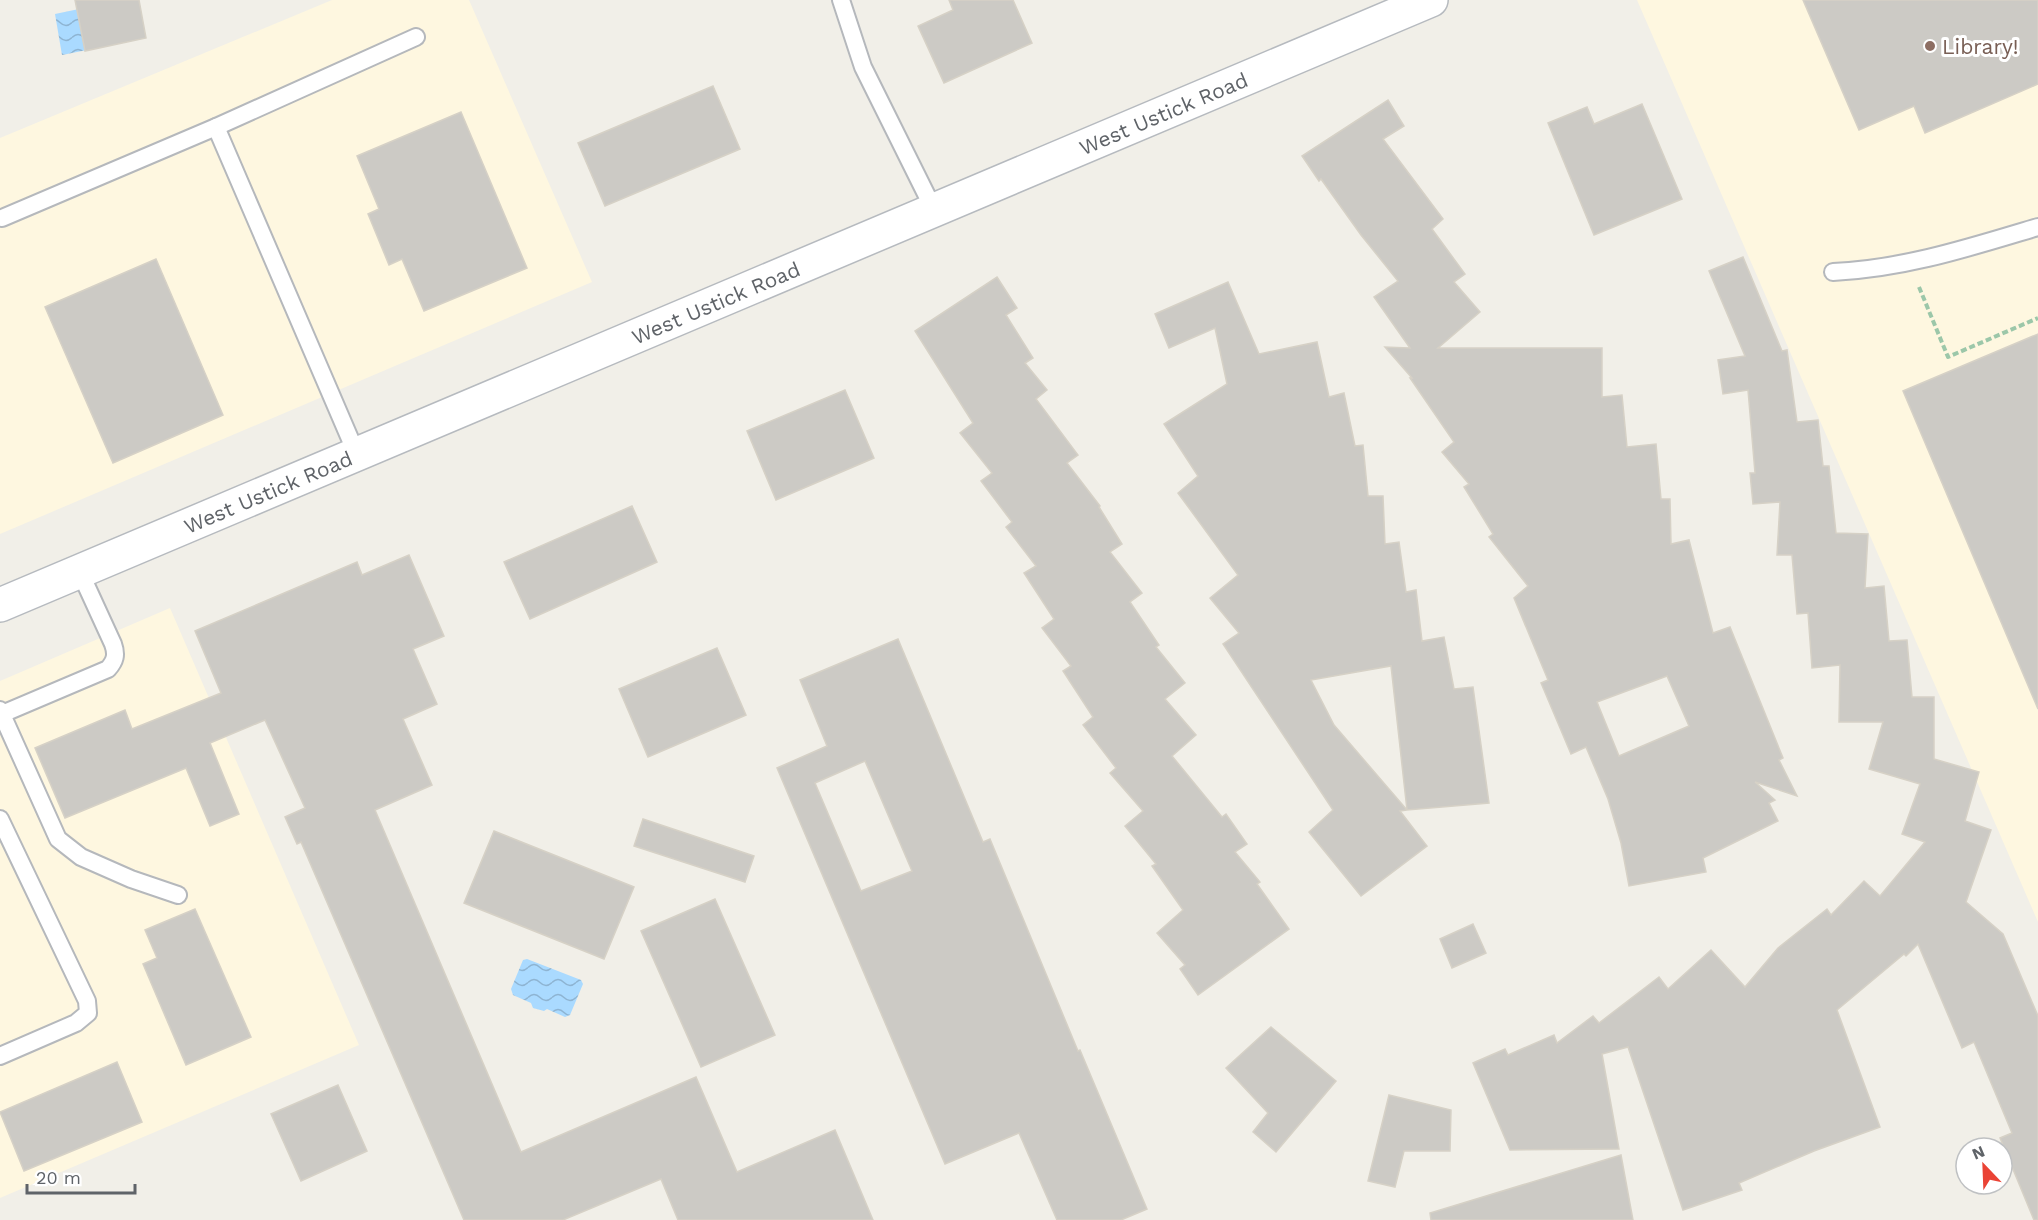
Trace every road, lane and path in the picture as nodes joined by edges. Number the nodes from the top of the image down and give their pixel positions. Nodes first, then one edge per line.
1 (841, 0) edge
2 (1431, 0) edge
3 (416, 37) dead end
4 (216, 127) junction
5 (934, 210) junction
6 (2, 218) dead end
7 (2038, 226) edge
8 (1833, 272) dead end
9 (1916, 278) dead end
10 (2038, 318) edge
11 (357, 455) junction
12 (80, 572) junction
13 (0, 605) edge
14 (1, 712) edge
15 (0, 819) edge
16 (178, 895) dead end
17 (0, 1056) edge

1 - 5 lane
2 - 5 main road, West Ustick Road
3 - 4 lane
4 - 6 lane
4 - 11 lane
5 - 11 main road, West Ustick Road
7 - 8 lane
9 - 10 path
11 - 12 main road, West Ustick Road
12 - 13 main road, West Ustick Road
12 - 14 lane
14 - 16 lane
15 - 17 lane

